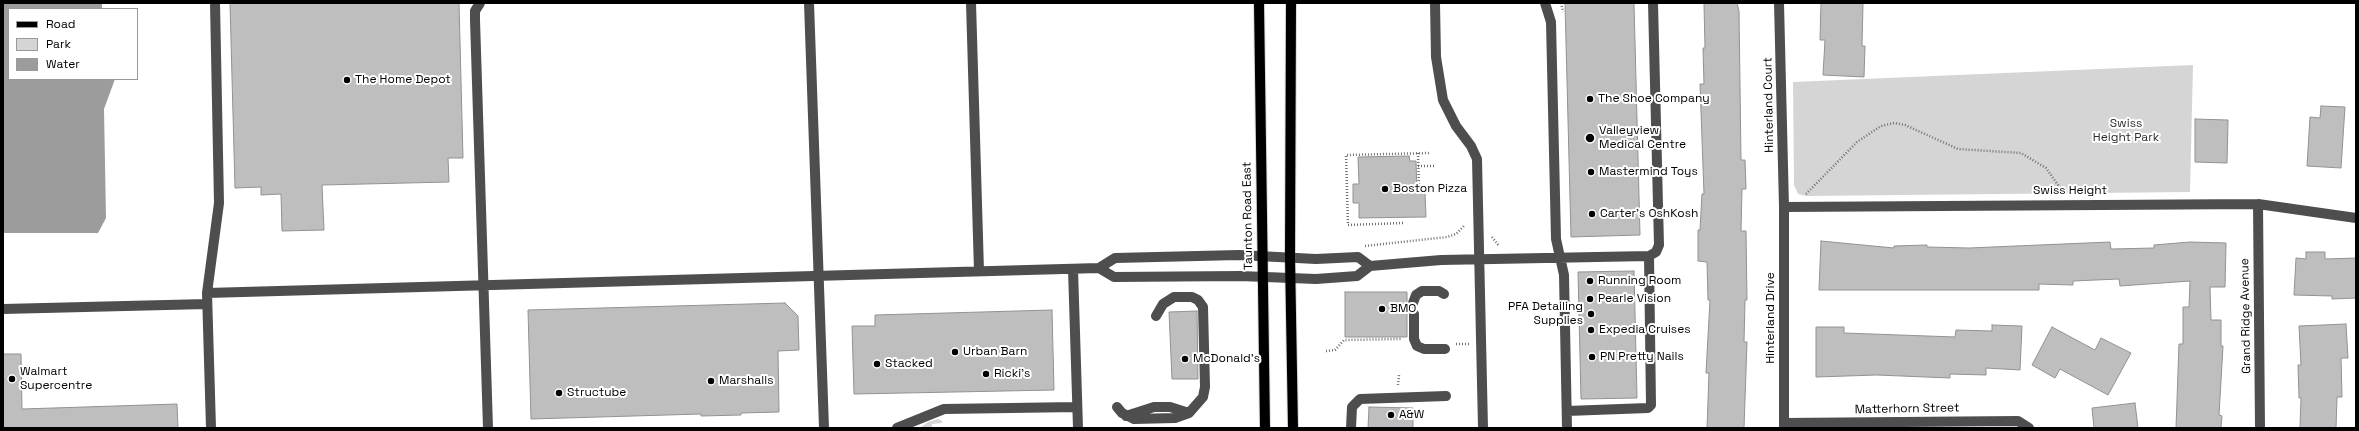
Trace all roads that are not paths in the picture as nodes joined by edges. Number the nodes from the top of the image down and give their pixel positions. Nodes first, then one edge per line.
1 (215, 3) edge
2 (480, 3) edge
3 (810, 3) edge
4 (971, 3) edge
5 (1259, 3) edge
6 (1292, 3) edge
7 (1435, 3) edge
8 (1545, 3) edge
9 (1653, 3) edge
10 (1778, 3) edge
11 (2258, 204) junction
12 (1784, 207) junction
13 (2356, 218) edge
14 (1262, 256) junction
15 (1649, 256) junction
16 (1290, 257) junction
17 (1560, 259) junction
18 (1480, 260) junction
19 (1370, 266) junction
20 (1099, 268) junction
21 (1073, 269) junction
22 (979, 271) junction
23 (819, 276) junction
24 (1262, 277) junction
25 (1291, 278) junction
26 (483, 285) junction
27 (207, 293) junction
28 (1444, 294) dead end
29 (1414, 303) dead end
30 (207, 304) junction
31 (3, 309) edge
32 (1414, 314) dead end
33 (1156, 316) dead end
34 (1445, 349) dead end
35 (1446, 396) dead end
36 (1077, 407) junction
37 (1117, 407) dead end
38 (1567, 411) junction
39 (1784, 426) edge
40 (211, 428) edge
41 (488, 428) edge
42 (824, 428) edge
43 (897, 428) edge
44 (1078, 428) edge
45 (1266, 428) edge
46 (1293, 428) edge
47 (1351, 428) edge
48 (1483, 428) edge
49 (1567, 428) edge
50 (2028, 428) edge
51 (2260, 428) edge

1 - 27 street
2 - 26 street
3 - 23 street
4 - 22 street
5 - 14 main road, Taunton Road East
6 - 16 main road
7 - 18 street
8 - 17 street
9 - 15 street
10 - 12 street, Hinterland Court
11 - 12 street, Swiss Height
11 - 13 street, Swiss Height
11 - 51 street, Grand Ridge Avenue
12 - 39 street, Hinterland Drive
14 - 16 street
14 - 20 street
14 - 24 main road, Taunton Road East
15 - 17 street
15 - 38 street
16 - 19 street
16 - 25 main road
17 - 18 street
17 - 38 street
18 - 19 street
18 - 48 street
19 - 25 street
20 - 21 street
20 - 24 street
21 - 22 street
21 - 36 street
22 - 23 street
23 - 26 street
23 - 42 street
24 - 25 street
24 - 45 main road, Taunton Road East
25 - 46 main road
26 - 27 street
26 - 41 street
27 - 30 street
28 - 29 street
30 - 31 street
30 - 40 street
32 - 34 street
33 - 37 street
35 - 47 street
36 - 43 street
36 - 44 street
38 - 49 street
39 - 50 street, Matterhorn Street

